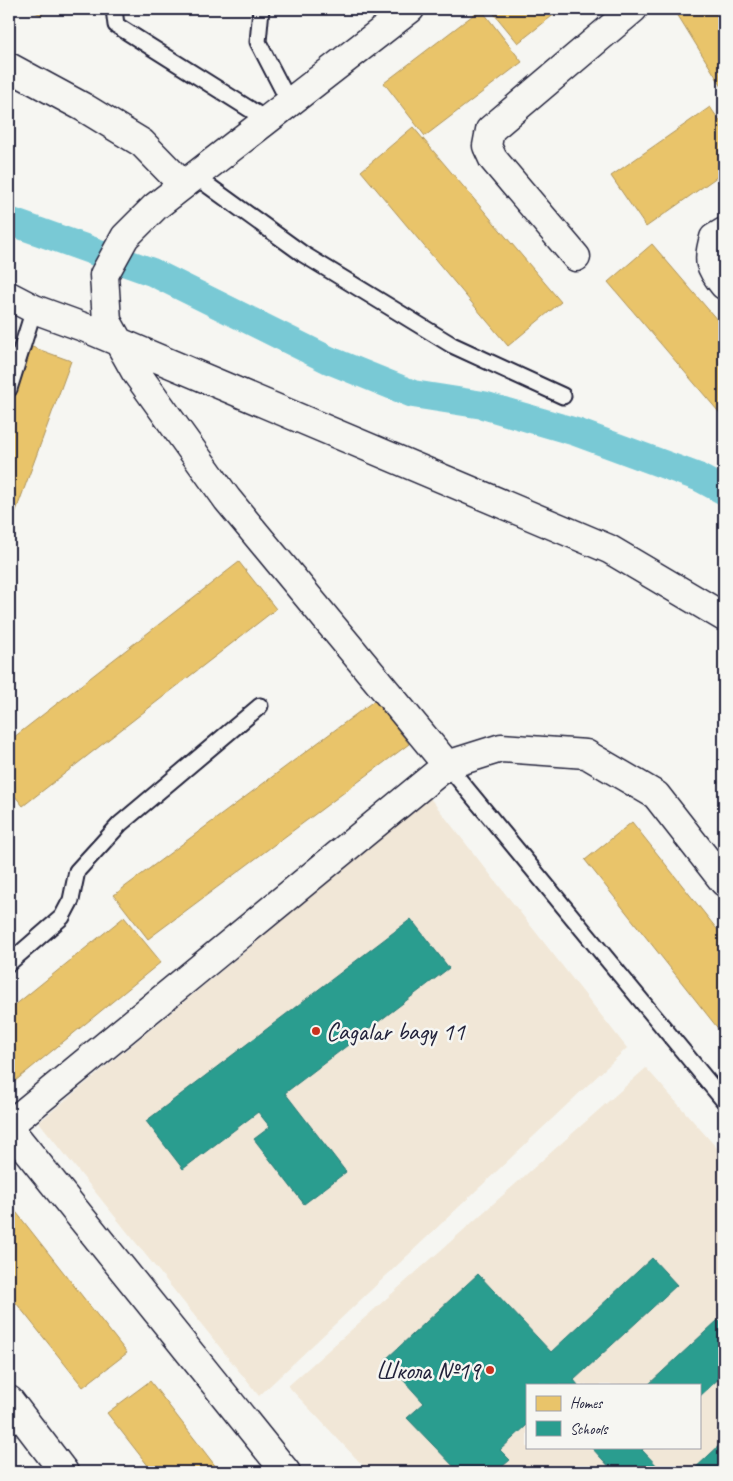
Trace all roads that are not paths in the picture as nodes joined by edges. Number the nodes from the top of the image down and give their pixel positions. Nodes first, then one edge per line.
1 (114, 9) edge
2 (261, 9) edge
3 (410, 9) edge
4 (633, 9) edge
5 (9, 67) edge
6 (290, 102) junction
7 (266, 120) junction
8 (189, 180) junction
9 (724, 232) edge
10 (576, 257) dead end
11 (724, 285) edge
12 (9, 296) edge
13 (34, 309) junction
14 (120, 344) junction
15 (9, 390) edge
16 (562, 396) dead end
17 (724, 617) edge
18 (260, 706) dead end
19 (447, 765) junction
20 (724, 882) edge
21 (9, 963) edge
22 (724, 1101) edge
23 (9, 1127) edge
24 (9, 1400) edge
25 (64, 1472) edge
26 (286, 1472) edge

1 - 7 lane
2 - 6 lane
3 - 6 street
4 - 10 street
5 - 8 street
6 - 7 street
7 - 8 street
8 - 14 street
8 - 16 lane
9 - 11 street
12 - 13 street
13 - 14 street
13 - 15 lane
14 - 17 street
14 - 19 street
18 - 21 lane
19 - 20 street
19 - 22 lane
19 - 23 street
23 - 26 street
24 - 25 street

